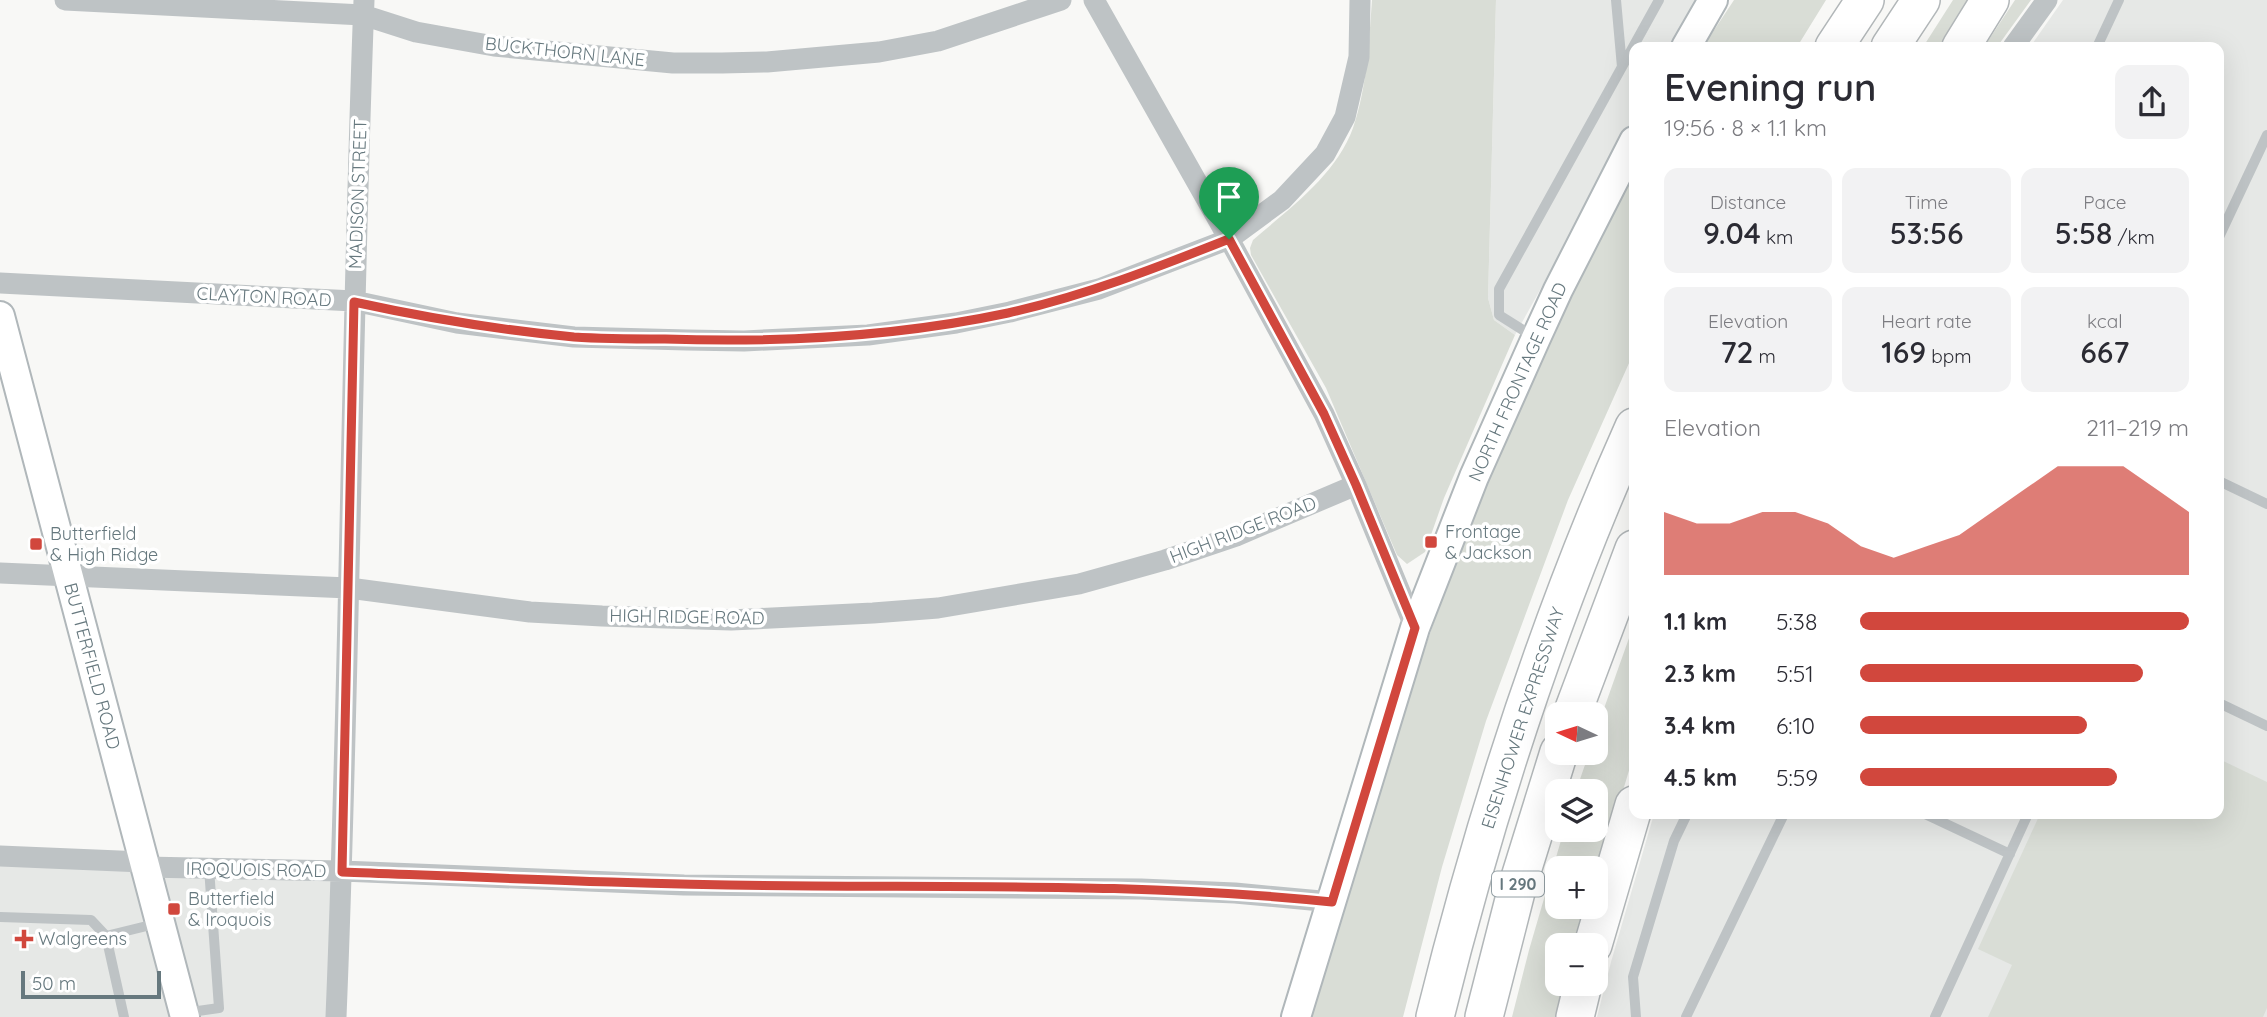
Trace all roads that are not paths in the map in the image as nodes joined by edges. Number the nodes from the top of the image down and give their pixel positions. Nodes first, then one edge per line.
1 (65, 0) edge
2 (1061, 0) edge
3 (1094, 0) edge
4 (1360, 0) edge
5 (1616, 0) edge
6 (1659, 0) edge
7 (1713, 0) edge
8 (1865, 0) edge
9 (1921, 0) edge
10 (1990, 0) edge
11 (2047, 0) edge
12 (2119, 0) edge
13 (363, 8) edge
14 (1636, 42) edge
15 (1689, 42) edge
16 (1837, 42) edge
17 (1893, 42) edge
18 (1964, 42) edge
19 (2017, 42) edge
20 (2099, 42) edge
21 (1629, 54) edge
22 (1622, 67) junction
23 (2267, 135) edge
24 (1629, 151) edge
25 (2224, 226) edge
26 (1229, 239) junction
27 (0, 283) edge
28 (354, 302) junction
29 (0, 316) edge
30 (1536, 338) junction
31 (1629, 439) edge
32 (2224, 483) edge
33 (1356, 485) junction
34 (2267, 504) edge
35 (1629, 562) edge
36 (0, 573) edge
37 (69, 577) junction
38 (349, 588) junction
39 (1415, 628) junction
40 (1577, 702) edge
41 (2224, 705) edge
42 (2266, 723) edge
43 (1555, 765) edge
44 (1630, 819) edge
45 (1684, 819) edge
46 (1782, 819) edge
47 (1936, 819) edge
48 (2026, 819) edge
49 (2010, 854) junction
50 (0, 856) edge
51 (144, 865) junction
52 (209, 869) junction
53 (342, 872) junction
54 (1332, 902) junction
55 (0, 917) edge
56 (159, 923) junction
57 (1597, 933) edge
58 (106, 936) junction
59 (1580, 996) edge
60 (184, 1015) edge
61 (124, 1017) edge
62 (337, 1017) edge
63 (1296, 1017) edge
64 (1435, 1017) edge
65 (1484, 1017) edge
66 (1575, 1017) edge
67 (1636, 1017) edge
68 (1686, 1017) edge
69 (1935, 1017) edge

1 - 13 street, BUCKTHORN LANE
2 - 13 street, BUCKTHORN LANE
3 - 26 street
4 - 26 street, CLAYTON ROAD
5 - 22 lane
6 - 14 lane
7 - 15 main road
8 - 16 highway
9 - 17 highway
10 - 18 highway
11 - 19 street
12 - 20 lane
13 - 28 street, MADISON STREET
21 - 22 lane
22 - 30 lane
23 - 25 lane
24 - 30 main road, NORTH FRONTAGE ROAD
26 - 28 street, CLAYTON ROAD
26 - 33 street
27 - 28 street, CLAYTON ROAD
28 - 38 street, MADISON STREET
29 - 37 main road, BUTTERFIELD ROAD
30 - 39 main road, NORTH FRONTAGE ROAD
31 - 64 highway, EISENHOWER EXPRESSWAY / I 290
32 - 34 lane
33 - 38 street, HIGH RIDGE ROAD
33 - 39 street
35 - 40 highway
36 - 37 street, HIGH RIDGE ROAD
37 - 38 street, HIGH RIDGE ROAD
37 - 51 main road, BUTTERFIELD ROAD
38 - 53 street, MADISON STREET
39 - 54 main road, NORTH FRONTAGE ROAD
41 - 42 lane
43 - 65 highway, I 290
44 - 57 highway
45 - 67 lane
46 - 68 lane
47 - 49 lane
48 - 49 lane
49 - 69 lane
50 - 51 street, IROQUOIS ROAD
51 - 52 street, IROQUOIS ROAD
51 - 56 main road, BUTTERFIELD ROAD
52 - 53 street, IROQUOIS ROAD
52 - 60 lane
53 - 54 street, IROQUOIS ROAD
53 - 62 street, MADISON STREET
54 - 63 main road, NORTH FRONTAGE ROAD
55 - 58 lane
56 - 58 lane
56 - 60 main road, BUTTERFIELD ROAD
58 - 61 lane
59 - 66 highway

